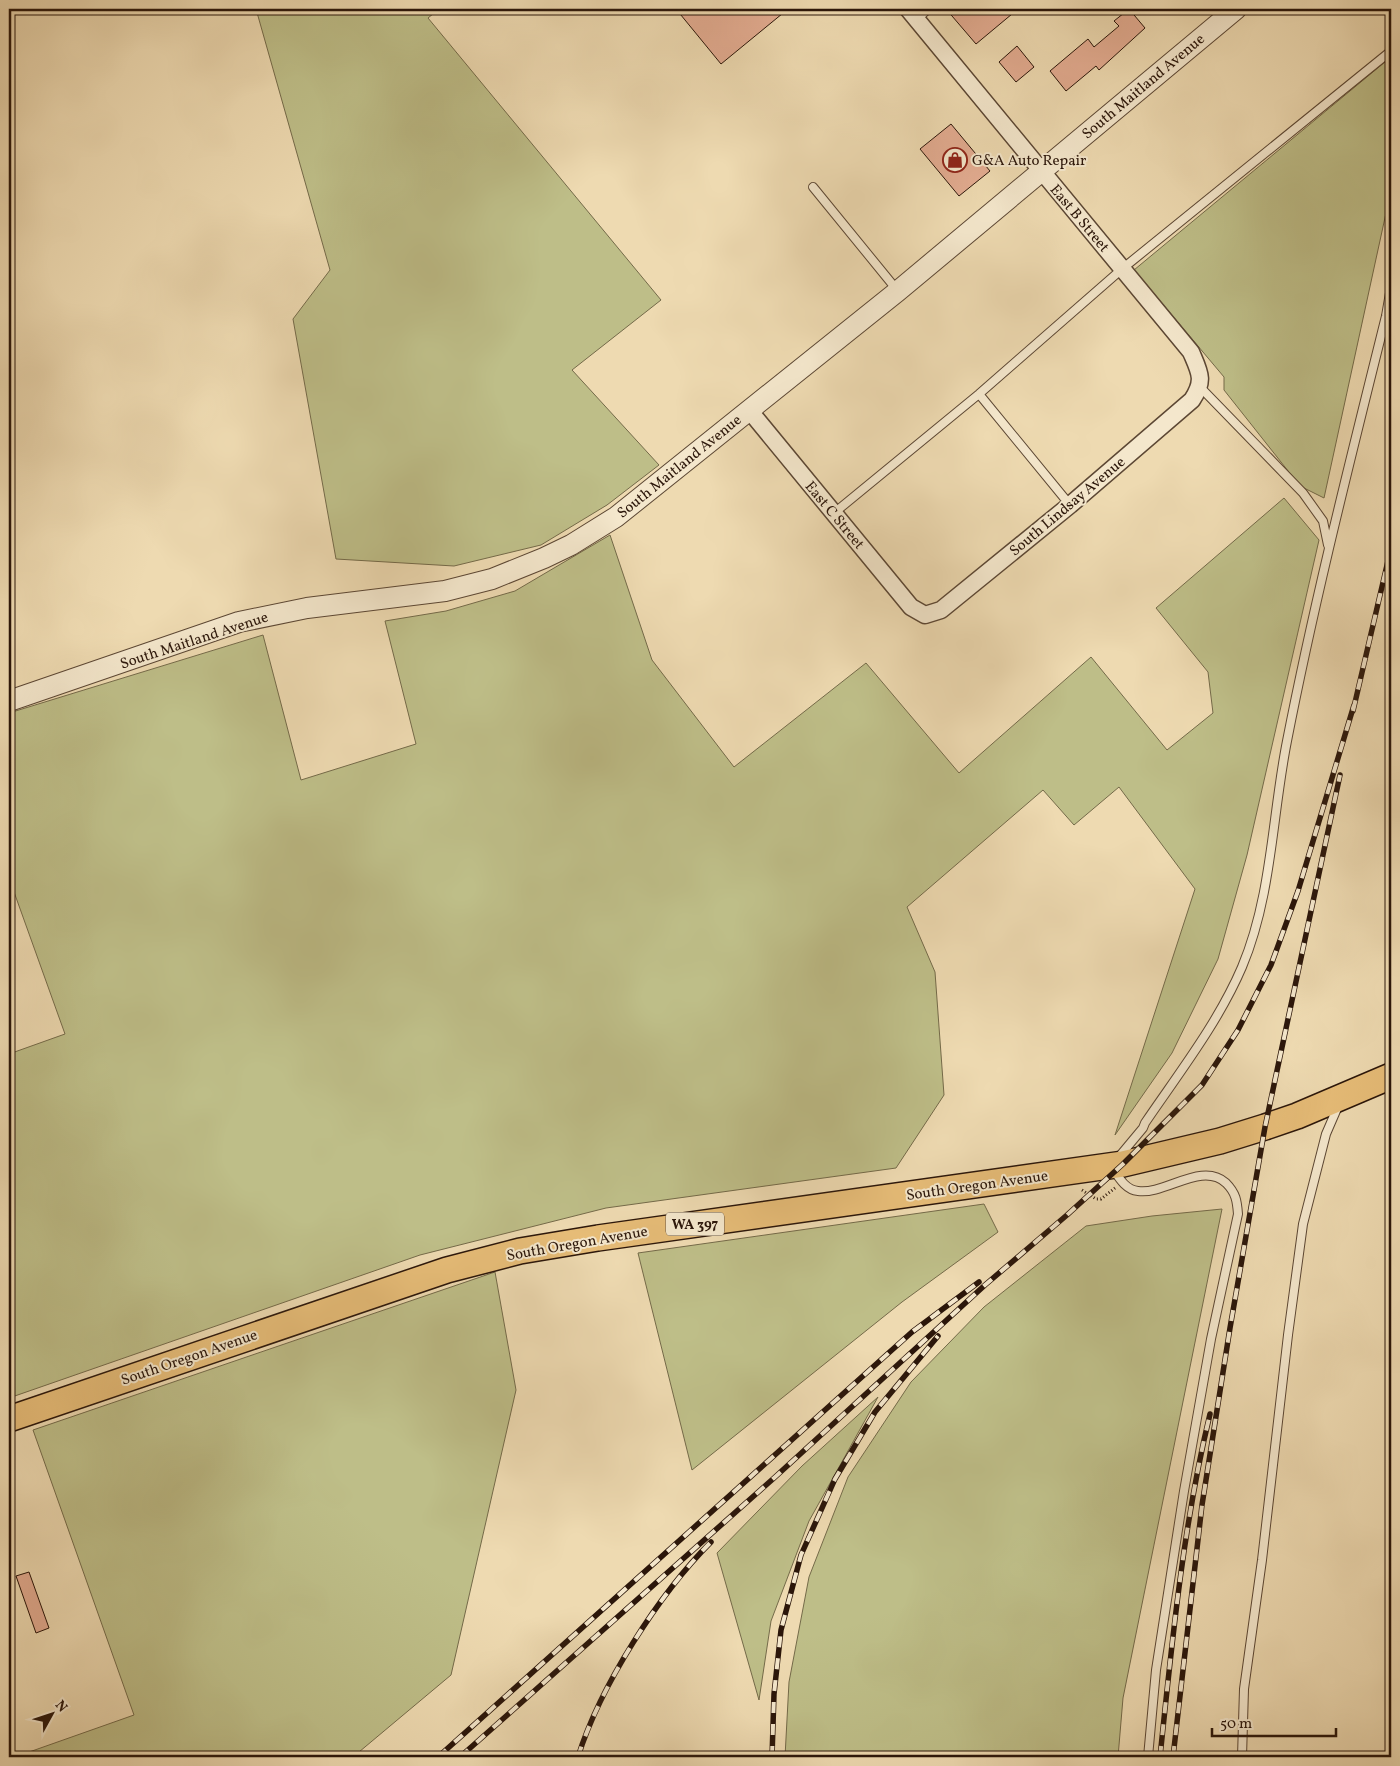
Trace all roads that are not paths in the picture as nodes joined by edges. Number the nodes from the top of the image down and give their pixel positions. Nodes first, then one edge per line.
1 (1236, 9) edge
2 (917, 12) edge
3 (1391, 51) edge
4 (1041, 170) junction
5 (813, 187) dead end
6 (1122, 270) junction
7 (1391, 288) edge
8 (898, 291) junction
9 (1200, 387) junction
10 (979, 394) junction
11 (749, 410) junction
12 (1070, 504) junction
13 (834, 513) junction
14 (1329, 547) junction
15 (925, 615) joint
16 (9, 701) edge
17 (1391, 1076) edge
18 (1342, 1098) junction
19 (1111, 1166) junction
20 (9, 1419) edge
21 (1148, 1757) edge
22 (1242, 1757) edge

1 - 4 street, South Maitland Avenue
2 - 4 street, East B Street
3 - 6 lane
4 - 6 street, East B Street
4 - 8 street, South Maitland Avenue
5 - 8 lane
6 - 9 street, East B Street
6 - 10 lane
7 - 14 lane
8 - 11 street, South Maitland Avenue
9 - 12 street, South Lindsay Avenue
9 - 14 lane
10 - 12 lane
10 - 13 lane
11 - 13 street, East C Street
11 - 16 street, South Maitland Avenue
12 - 15 street, South Lindsay Avenue
13 - 15 street, East C Street
14 - 19 lane
17 - 18 main road, South Oregon Avenue / WA 397
18 - 19 main road, South Oregon Avenue / WA 397
18 - 22 lane
19 - 20 main road, South Oregon Avenue / WA 397
19 - 21 lane

